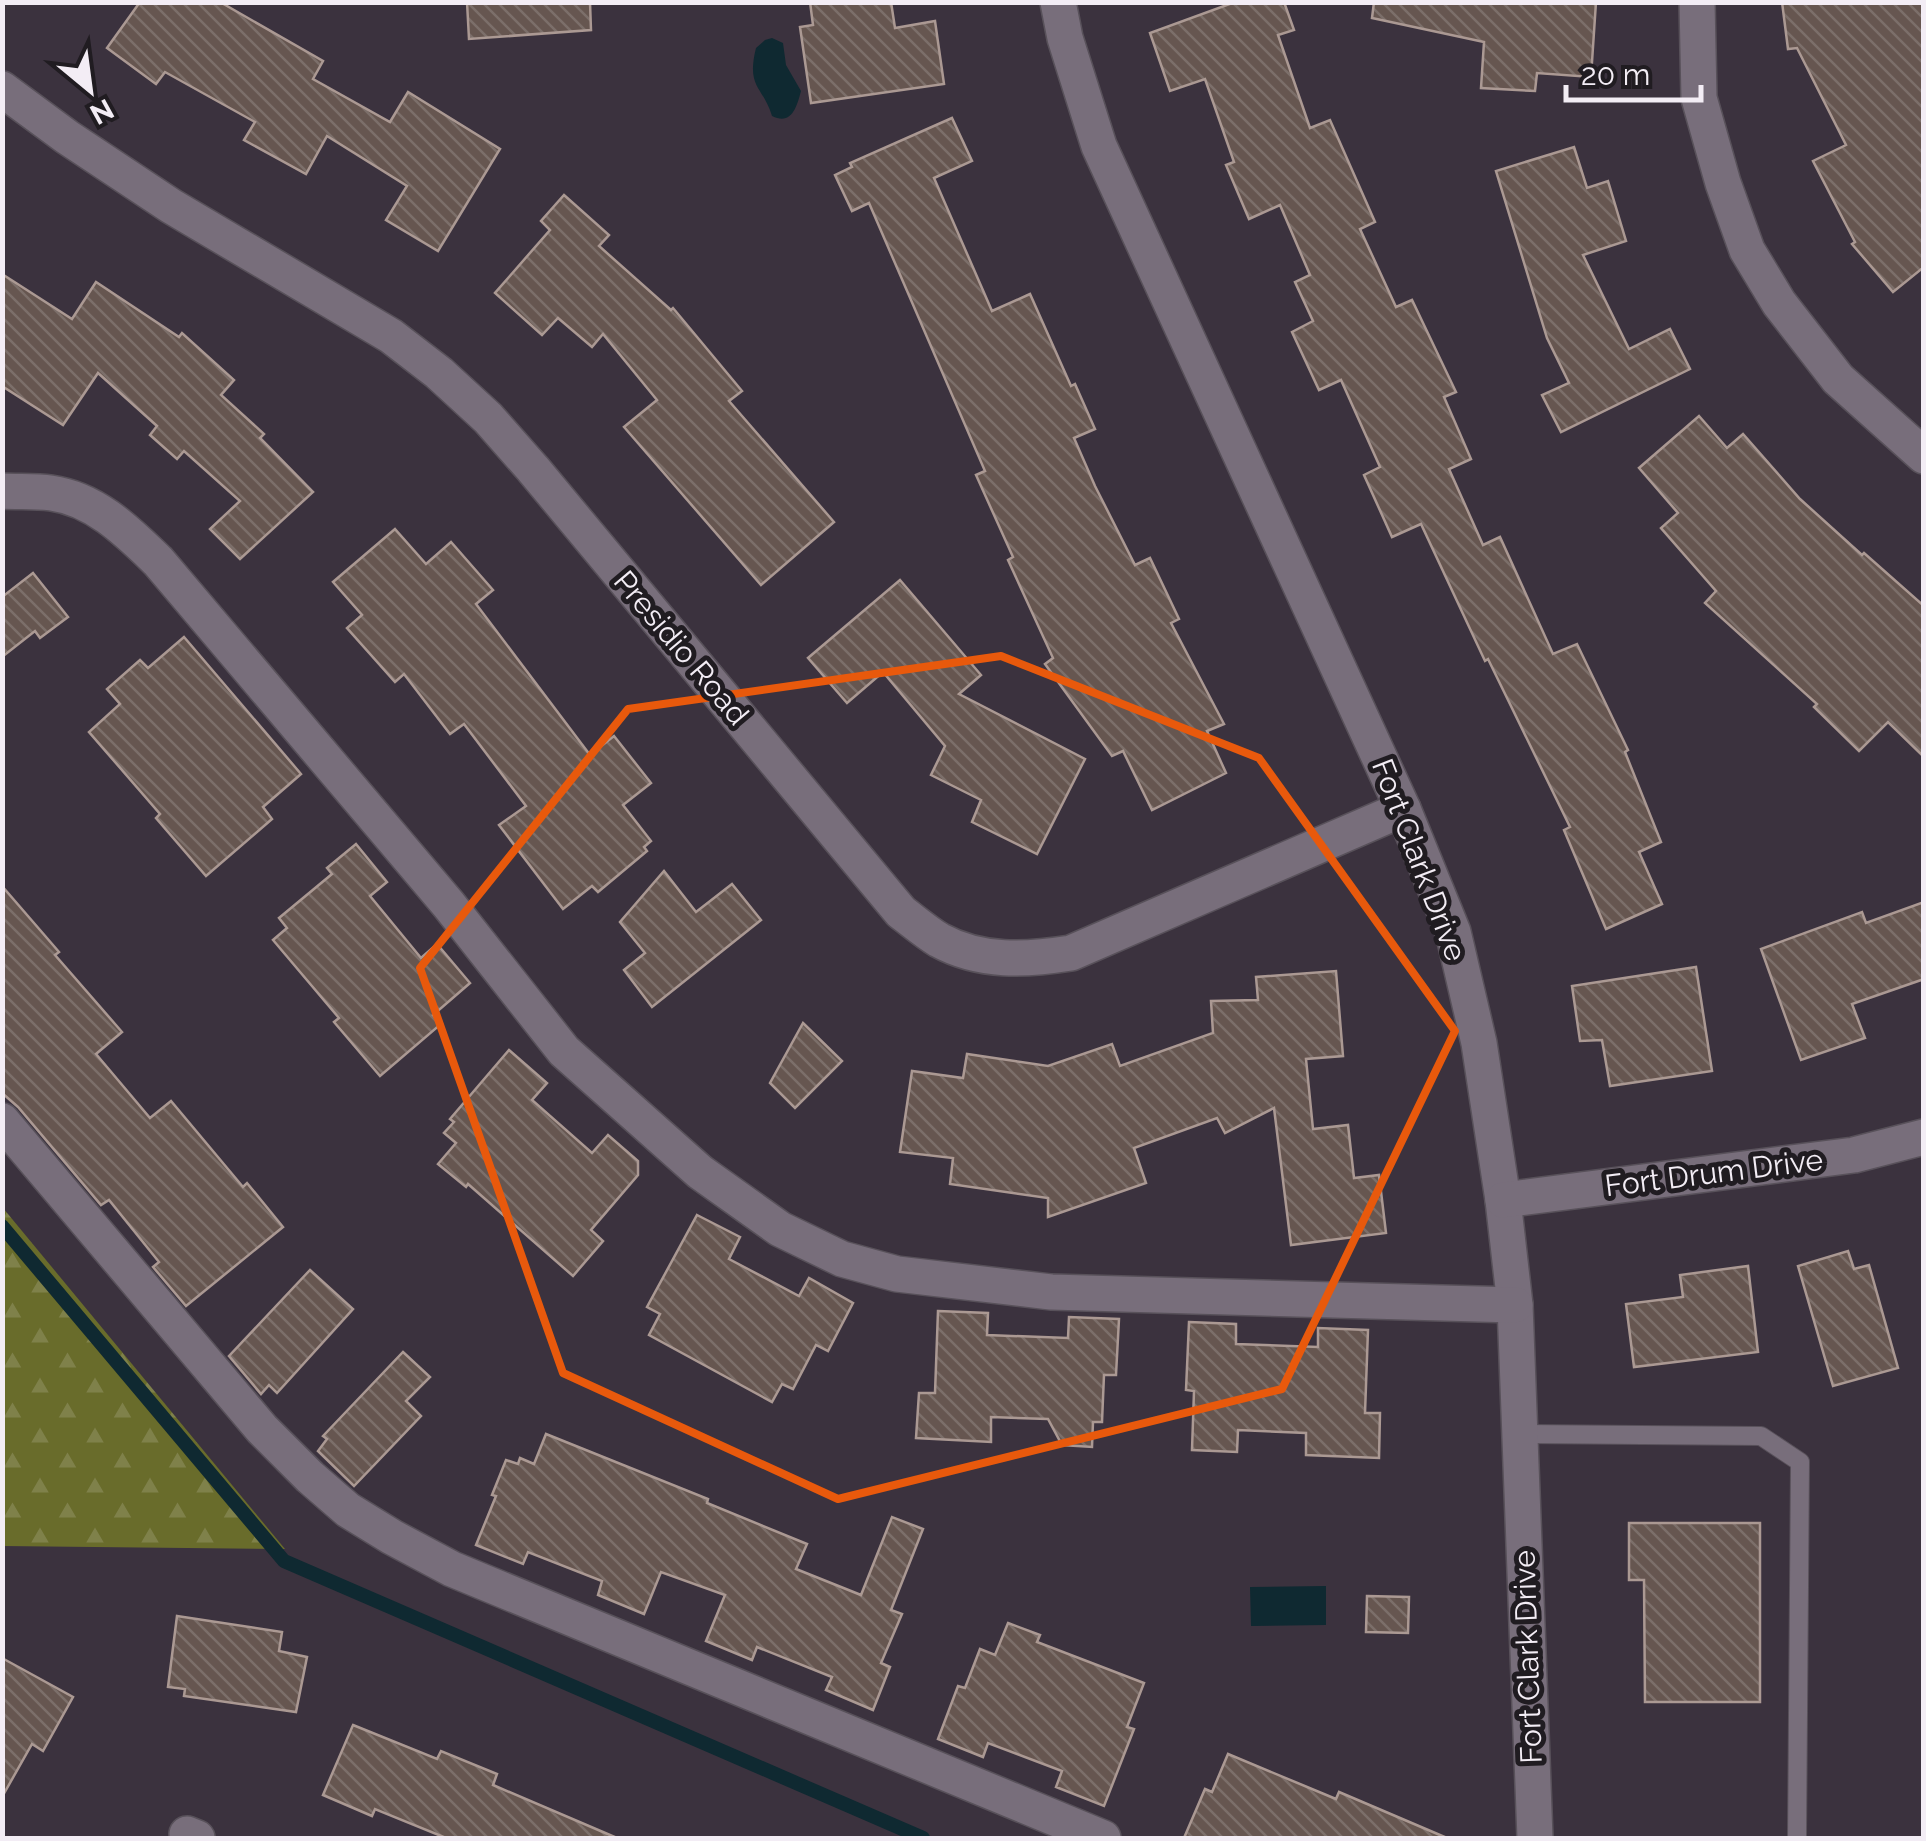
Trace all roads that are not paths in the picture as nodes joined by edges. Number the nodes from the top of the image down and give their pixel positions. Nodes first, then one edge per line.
1 (1058, 2) edge
2 (1697, 2) edge
3 (2, 89) edge
4 (1924, 456) edge
5 (2, 491) edge
6 (1403, 809) junction
7 (2, 1121) edge
8 (1924, 1137) edge
9 (1503, 1200) junction
10 (1515, 1305) junction
11 (1519, 1434) junction
12 (188, 1838) edge
13 (197, 1838) edge
14 (1103, 1838) edge
15 (1535, 1838) edge
16 (1797, 1838) edge

1 - 6 street, Fort Clark Drive
2 - 4 street
3 - 6 street, Presidio Road
5 - 10 street
6 - 9 street, Fort Clark Drive
7 - 14 street
8 - 9 street, Fort Drum Drive
9 - 10 street, Fort Clark Drive
10 - 11 street, Fort Clark Drive
11 - 15 street, Fort Clark Drive
11 - 16 lane
12 - 13 street

